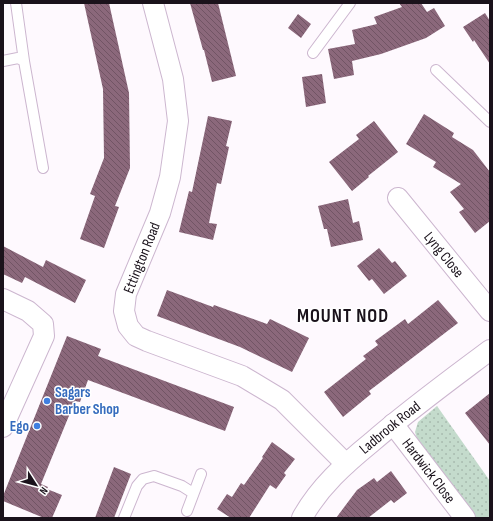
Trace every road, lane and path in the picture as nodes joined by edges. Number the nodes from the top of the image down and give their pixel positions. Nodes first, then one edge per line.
1 (16, 3) edge
2 (153, 3) edge
3 (350, 3) edge
4 (313, 53) dead end
5 (3, 61) edge
6 (24, 61) junction
7 (436, 70) dead end
8 (490, 122) edge
9 (43, 168) dead end
10 (398, 198) dead end
11 (3, 298) edge
12 (490, 311) edge
13 (490, 350) edge
14 (393, 424) junction
15 (3, 427) edge
16 (346, 464) junction
17 (201, 474) dead end
18 (193, 493) junction
19 (187, 511) dead end
20 (124, 518) edge
21 (302, 518) edge
22 (465, 518) edge

1 - 6 lane
2 - 16 street, Ettington Road
3 - 4 lane
5 - 6 lane
6 - 9 lane
7 - 8 lane
10 - 12 street, Lyng Close
11 - 15 street
13 - 14 street, Ladbrook Road
14 - 16 street, Ladbrook Road
14 - 22 street, Hardwick Close
16 - 21 street, Ladbrook Road
17 - 18 lane
18 - 19 lane
18 - 20 lane

